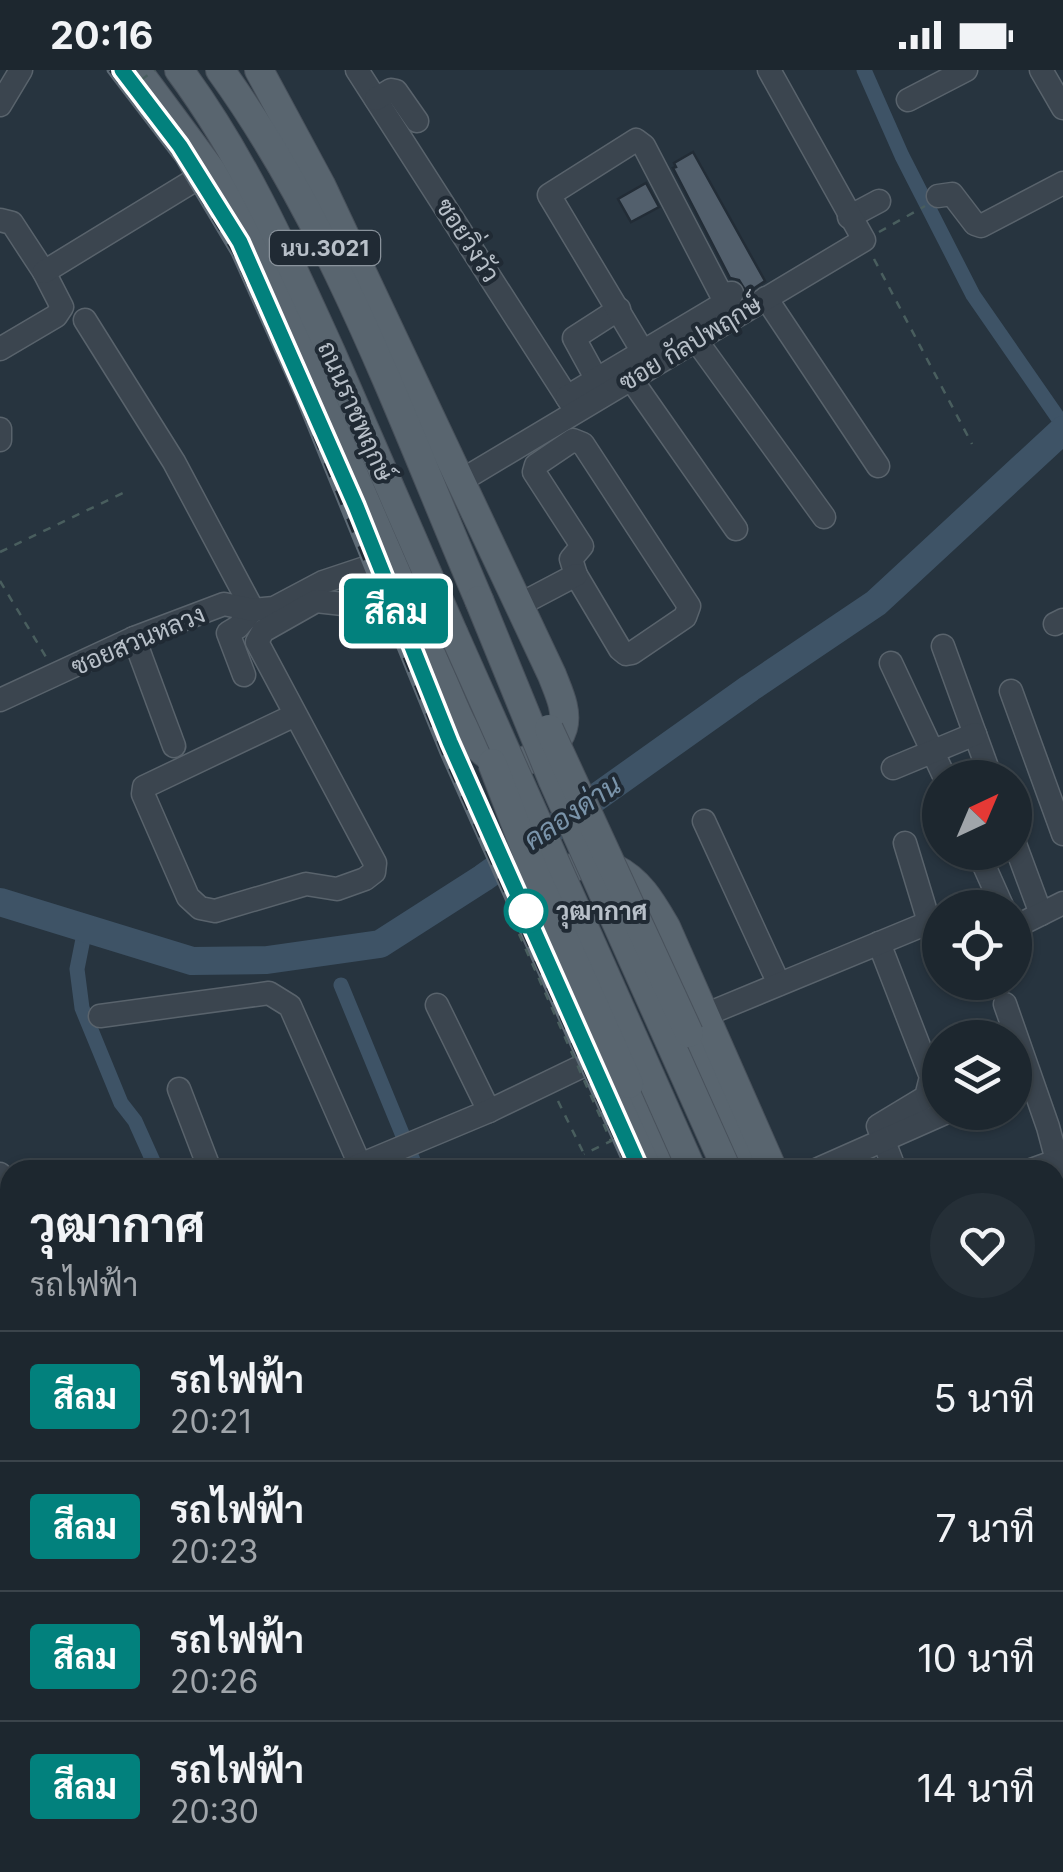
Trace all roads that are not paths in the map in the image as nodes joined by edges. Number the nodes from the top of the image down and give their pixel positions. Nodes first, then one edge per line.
1 (21, 70) edge
2 (180, 70) edge
3 (223, 70) edge
4 (259, 70) edge
5 (357, 70) edge
6 (769, 70) edge
7 (966, 70) edge
8 (1042, 70) edge
9 (146, 73) edge
10 (376, 99) junction
11 (908, 100) dead end
12 (0, 105) edge
13 (1063, 108) edge
14 (418, 121) dead end
15 (211, 170) junction
16 (1063, 182) edge
17 (879, 201) dead end
18 (930, 202) road end
19 (268, 217) junction
20 (849, 217) junction
21 (0, 220) edge
22 (44, 272) junction
23 (766, 298) junction
24 (619, 310) junction
25 (86, 320) dead end
26 (696, 340) junction
27 (0, 349) edge
28 (643, 352) junction
29 (630, 379) junction
30 (597, 380) junction
31 (572, 404) junction
32 (0, 429) edge
33 (0, 440) edge
34 (878, 466) dead end
35 (459, 482) junction
36 (824, 517) dead end
37 (736, 529) dead end
38 (393, 565) junction
39 (576, 575) junction
40 (478, 600) junction
41 (518, 606) junction
42 (254, 610) junction
43 (453, 632) junction
44 (134, 638) junction
45 (942, 646) dead end
46 (892, 662) dead end
47 (244, 676) dead end
48 (1012, 691) dead end
49 (0, 700) edge
50 (295, 715) junction
51 (975, 734) junction
52 (174, 746) dead end
53 (933, 751) junction
54 (937, 760) edge
55 (984, 760) edge
56 (894, 768) dead end
57 (704, 822) dead end
58 (1063, 834) edge
59 (905, 843) dead end
60 (1025, 870) edge
61 (923, 890) edge
62 (1063, 903) edge
63 (1041, 914) junction
64 (1032, 918) edge
65 (922, 925) edge
66 (879, 943) junction
67 (779, 984) junction
68 (1006, 1004) dead end
69 (437, 1005) dead end
70 (100, 1016) dead end
71 (1010, 1020) edge
72 (697, 1024) junction
73 (596, 1059) junction
74 (179, 1089) dead end
75 (1032, 1102) edge
76 (489, 1111) junction
77 (922, 1124) edge
78 (883, 1142) junction
79 (206, 1160) edge
80 (362, 1160) edge
81 (379, 1160) edge
82 (643, 1160) edge
83 (663, 1160) edge
84 (688, 1160) edge
85 (723, 1160) edge
86 (747, 1160) edge
87 (769, 1160) edge
88 (840, 1160) edge
89 (891, 1160) edge
90 (1055, 1160) edge

1 - 12 street
2 - 19 main road, ถนนราชพฤกษ์ / นบ.3021
3 - 40 main road, ถนนราชพฤกษ์ / นบ.3021
4 - 35 main road, ถนนราชพฤกษ์ / นบ.3021
5 - 10 street, ซอยวิ่งวัว
6 - 20 street
7 - 11 street
8 - 13 street
9 - 15 main road, ถนนราชพฤกษ์ / นบ.3021
9 - 19 main road
10 - 14 street
10 - 31 street, ซอยวิ่งวัว
15 - 22 street
15 - 38 main road, ถนนราชพฤกษ์ / นบ.3021
16 - 18 street
17 - 20 street
19 - 43 main road, ถนนราชพฤกษ์ / นบ.3021
20 - 23 street, ซอย กัลปพฤกษ์
21 - 22 street
22 - 27 street
23 - 26 street, ซอย กัลปพฤกษ์
23 - 34 street
24 - 28 street
24 - 28 street
24 - 30 street
25 - 42 street
26 - 29 street, ซอย กัลปพฤกษ์
26 - 36 street
28 - 30 street
29 - 31 street, ซอย กัลปพฤกษ์
29 - 37 street
30 - 31 street
31 - 35 street, ซอย กัลปพฤกษ์
32 - 33 street
35 - 41 main road, ถนนราชพฤกษ์ / นบ.3021
38 - 41 main road, ถนนราชพฤกษ์ / นบ.3021
38 - 42 street, ซอยสวนหลวง
38 - 50 street
39 - 39 street
39 - 41 street
40 - 72 main road, bridge
40 - 85 main road, ถนนราชพฤกษ์ / นบ.3021, bridge
42 - 44 street, ซอยสวนหลวง
42 - 47 street
43 - 83 main road, bridge
43 - 84 main road, ถนนราชพฤกษ์ / นบ.3021, bridge
44 - 49 street, ซอยสวนหลวง
44 - 52 street
45 - 51 street
46 - 53 street
48 - 58 street
50 - 50 street
51 - 53 street
51 - 55 street
53 - 54 street
53 - 56 street
57 - 67 street
59 - 61 street
60 - 63 street
62 - 63 street
63 - 64 street
65 - 66 street
66 - 67 street
66 - 78 street
67 - 72 street
68 - 71 street
69 - 76 street
70 - 80 street
72 - 73 main road
72 - 86 main road
72 - 87 main road
73 - 76 street
73 - 82 main road
74 - 79 street
75 - 90 street
76 - 81 street
77 - 78 street
78 - 88 street
78 - 89 street

